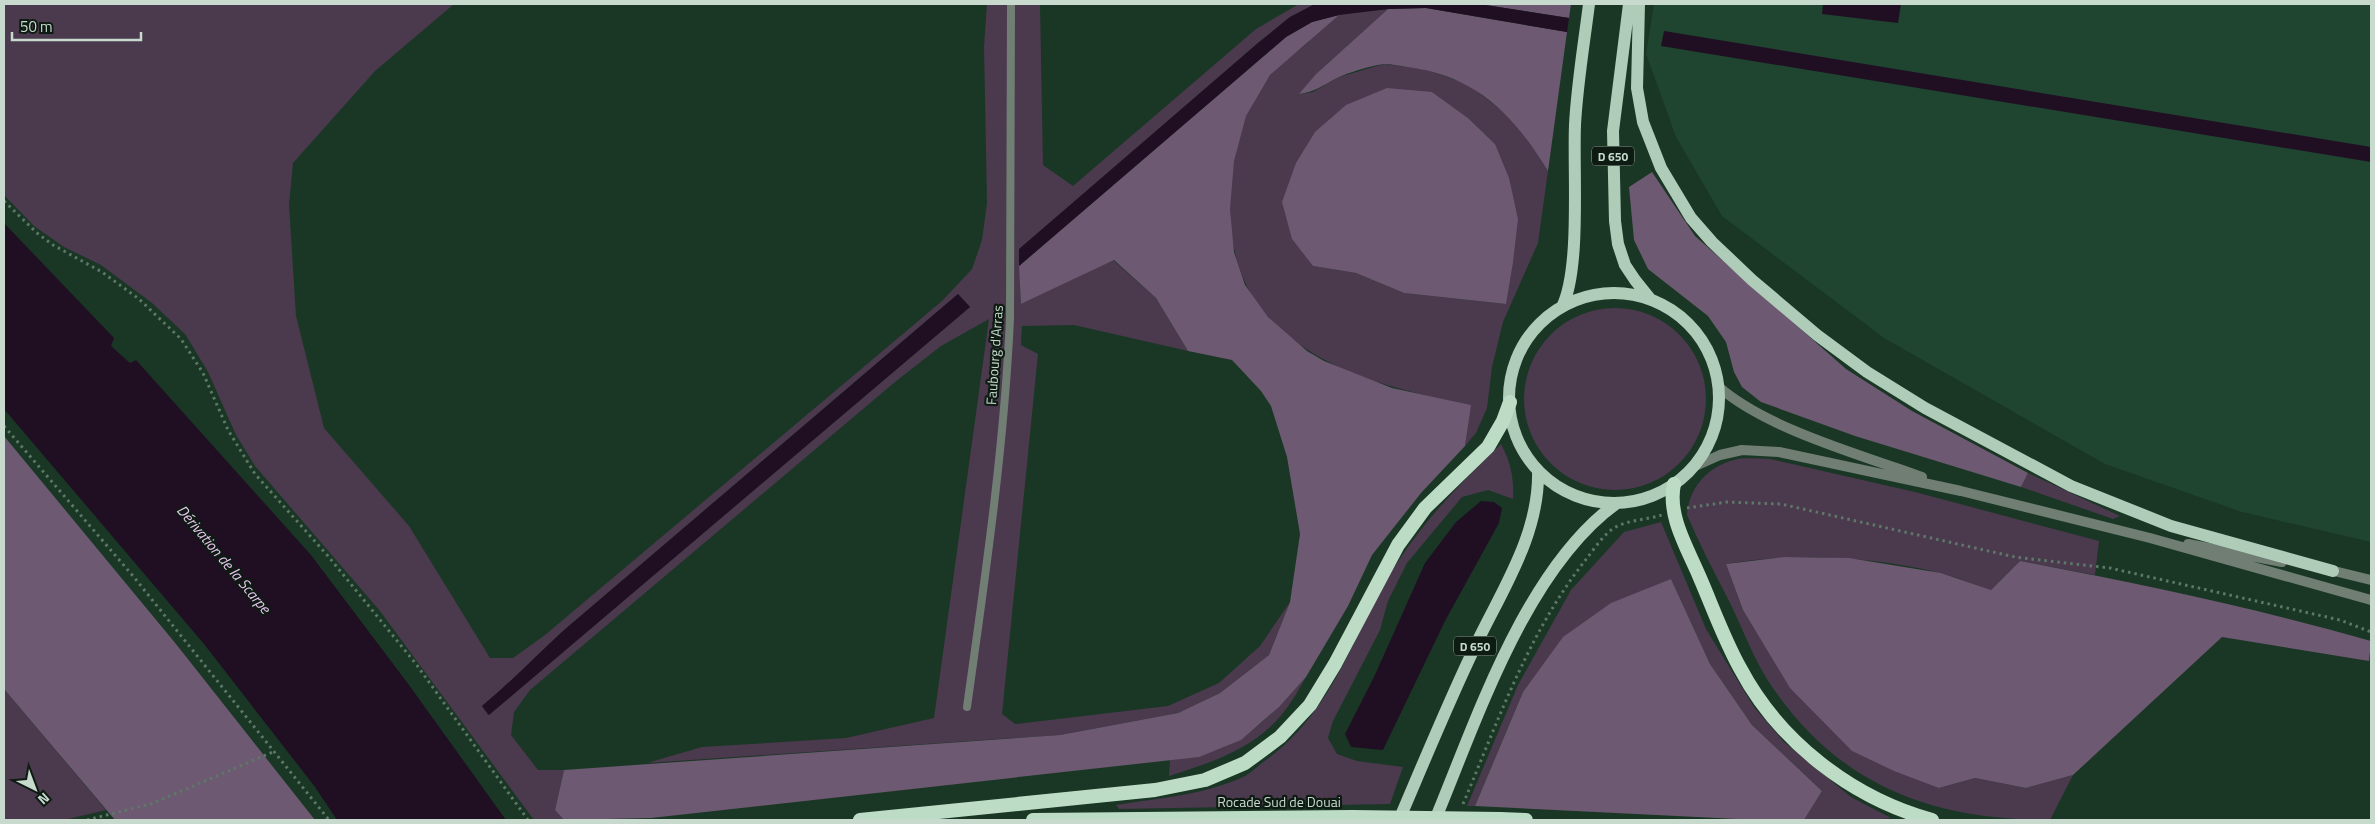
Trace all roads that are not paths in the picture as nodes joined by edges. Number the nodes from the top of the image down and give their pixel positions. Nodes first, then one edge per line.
1 (1011, 4) edge
2 (1589, 4) edge
3 (1629, 4) edge
4 (1639, 4) edge
5 (1651, 300) junction
6 (1562, 307) junction
7 (1719, 387) junction
8 (1510, 402) junction
9 (1693, 467) junction
10 (1538, 470) junction
11 (1674, 484) junction
12 (1961, 490) junction
13 (1616, 503) junction
14 (2150, 538) junction
15 (2333, 571) junction
16 (2371, 580) edge
17 (2371, 600) edge
18 (967, 706) dead end
19 (1500, 819) edge
20 (860, 820) edge
21 (1033, 820) edge
22 (1399, 820) edge
23 (1435, 820) edge
24 (1526, 820) edge
25 (1932, 820) edge

1 - 18 lane, Faubourg d'Arras
2 - 6 main road, D 650
3 - 5 main road, D 650
4 - 15 main road
5 - 6 main road
5 - 7 main road
6 - 8 main road
7 - 9 main road
7 - 12 street
8 - 10 main road
8 - 20 highway
9 - 11 main road
9 - 12 street
10 - 13 main road
10 - 22 main road, D 650
11 - 13 main road
11 - 25 highway
12 - 14 street
13 - 23 main road, D 650
14 - 15 street
14 - 17 street
15 - 16 street
19 - 21 highway, Rocade Sud de Douai, bridge
19 - 24 highway, Rocade Sud de Douai

